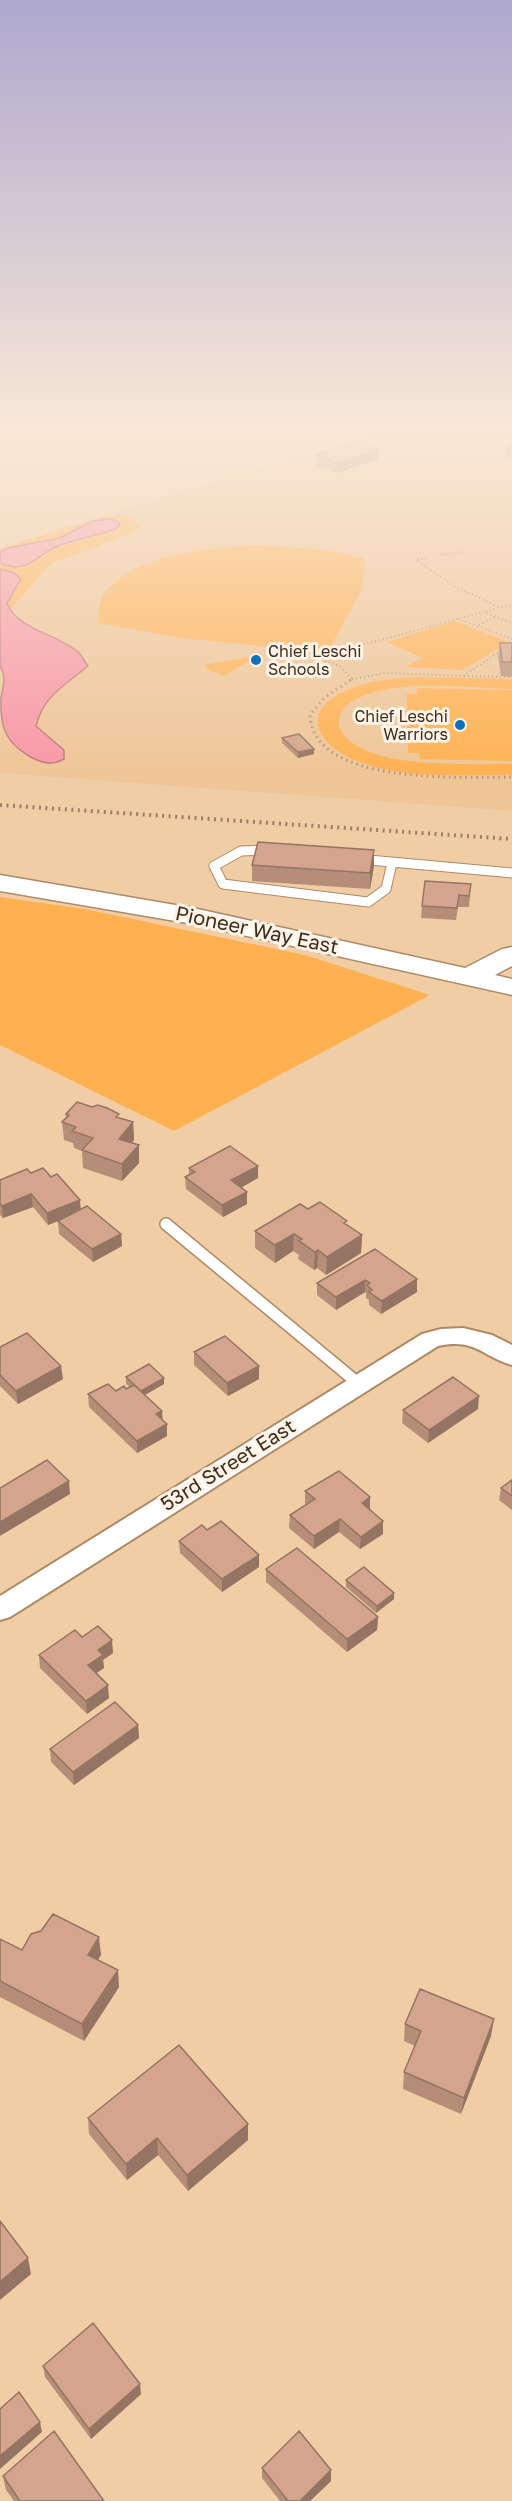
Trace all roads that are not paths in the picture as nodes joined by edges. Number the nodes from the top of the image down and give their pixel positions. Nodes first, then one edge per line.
1 (285, 851) edge
2 (344, 858) edge
3 (392, 863) junction
4 (512, 873) edge
5 (0, 883) edge
6 (512, 955) edge
7 (469, 976) junction
8 (512, 987) edge
9 (166, 1224) dead end
10 (512, 1357) edge
11 (359, 1384) junction
12 (0, 1608) edge

1 - 3 lane
2 - 3 lane
3 - 4 lane
5 - 7 main road, Pioneer Way East
6 - 7 main road
7 - 8 main road, Pioneer Way East
9 - 11 lane
10 - 11 street, 53rd Street East
11 - 12 street, 53rd Street East

